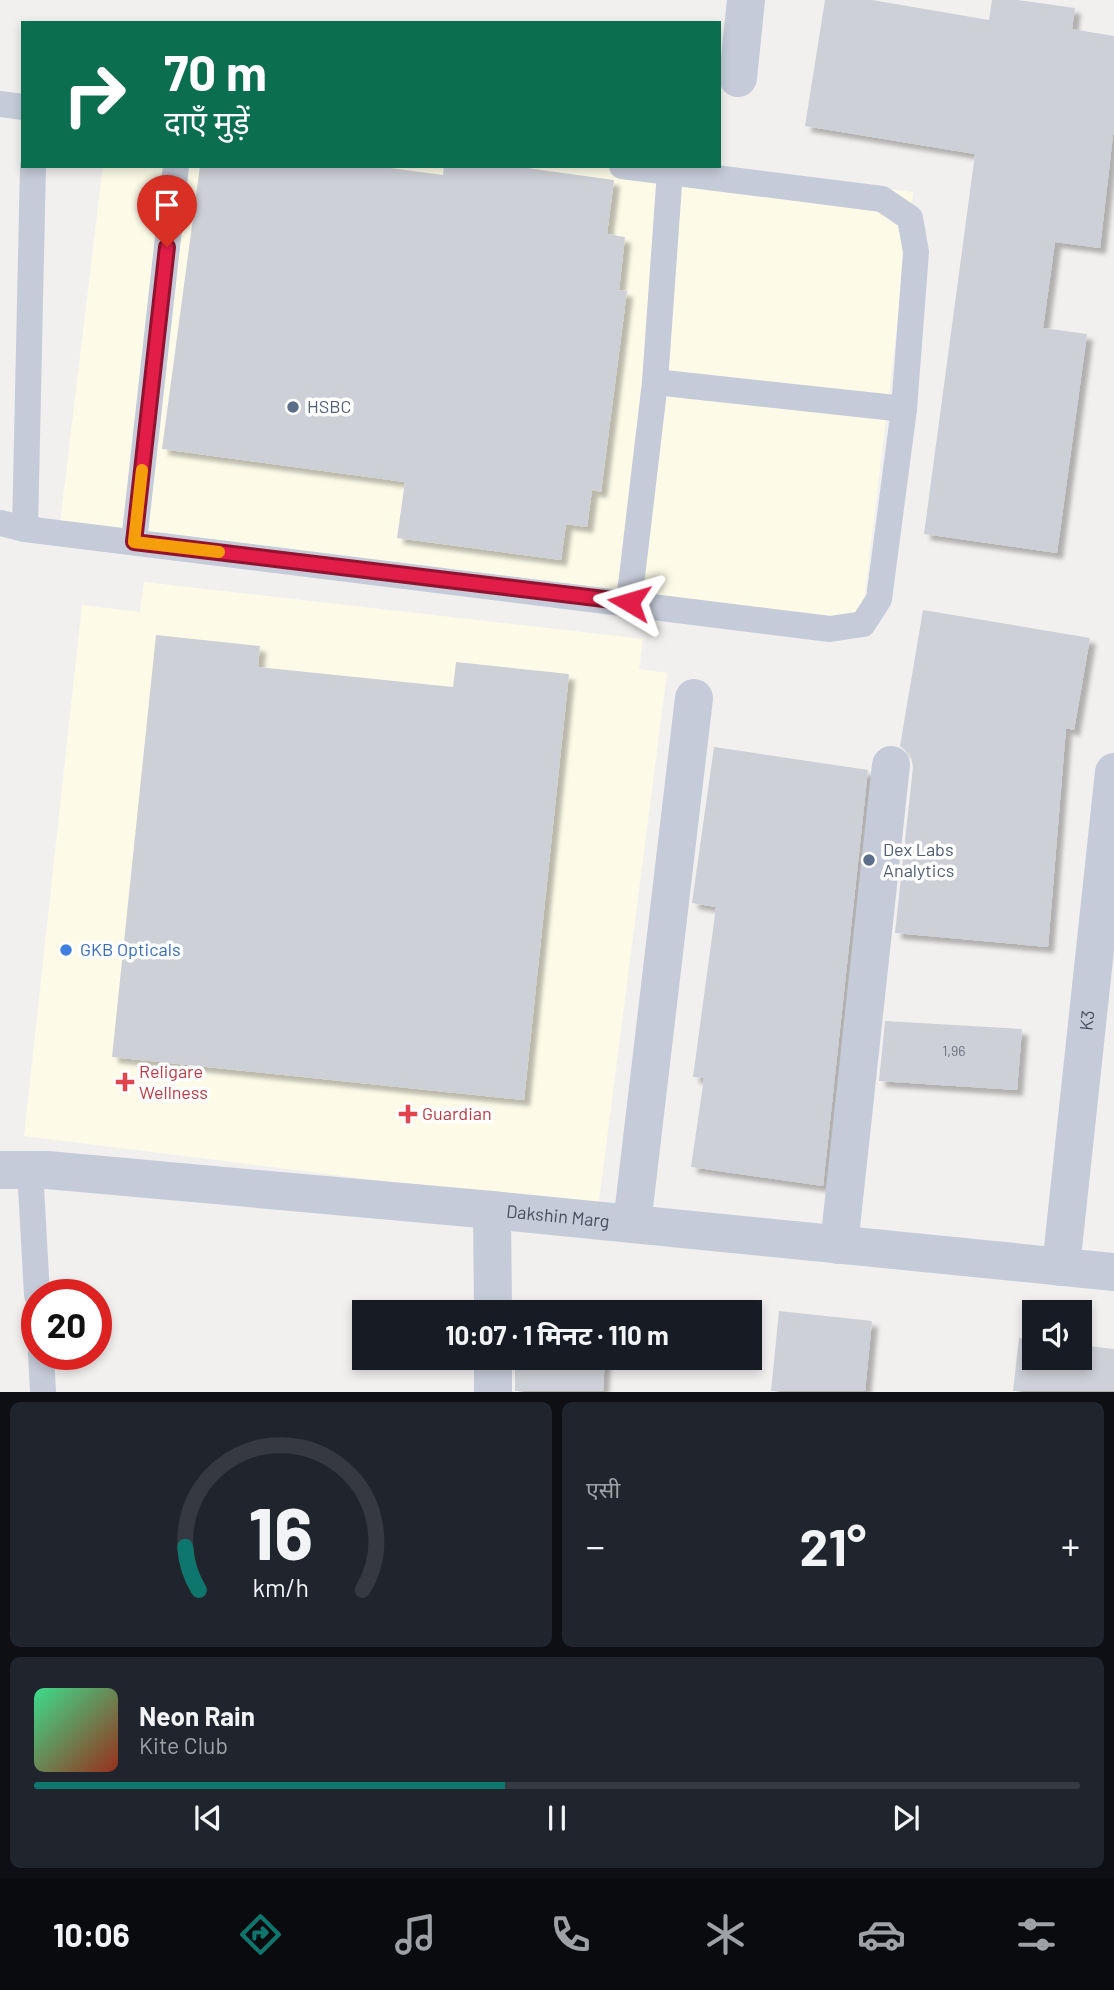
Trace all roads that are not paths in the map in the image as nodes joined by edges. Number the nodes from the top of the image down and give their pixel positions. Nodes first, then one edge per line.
1 (746, 0) edge
2 (738, 78) dead end
3 (0, 104) edge
4 (21, 107) edge
5 (33, 168) edge
6 (176, 168) edge
7 (641, 168) edge
8 (670, 171) junction
9 (655, 382) junction
10 (904, 409) junction
11 (12, 526) edge
12 (134, 542) junction
13 (629, 602) junction
14 (694, 698) dead end
15 (891, 765) dead end
16 (1114, 772) edge
17 (15, 1170) edge
18 (492, 1210) junction
19 (632, 1224) junction
20 (839, 1245) junction
21 (1061, 1267) junction
22 (1114, 1272) edge
23 (34, 1279) edge
24 (493, 1300) edge
25 (42, 1370) edge
26 (493, 1370) edge
27 (43, 1391) edge
28 (493, 1391) edge

1 - 2 street
3 - 4 lane
5 - 11 lane
6 - 12 lane
7 - 8 lane
8 - 9 lane
8 - 10 lane
9 - 10 lane
9 - 13 lane
10 - 13 lane
11 - 12 lane
12 - 13 lane
14 - 19 street
15 - 20 street
16 - 21 street, K3
17 - 18 street, Dakshin Marg
17 - 23 lane
18 - 19 street, Dakshin Marg
18 - 24 street
19 - 20 street, Dakshin Marg
20 - 21 street, Dakshin Marg
21 - 22 street, Dakshin Marg
25 - 27 lane
26 - 28 street

